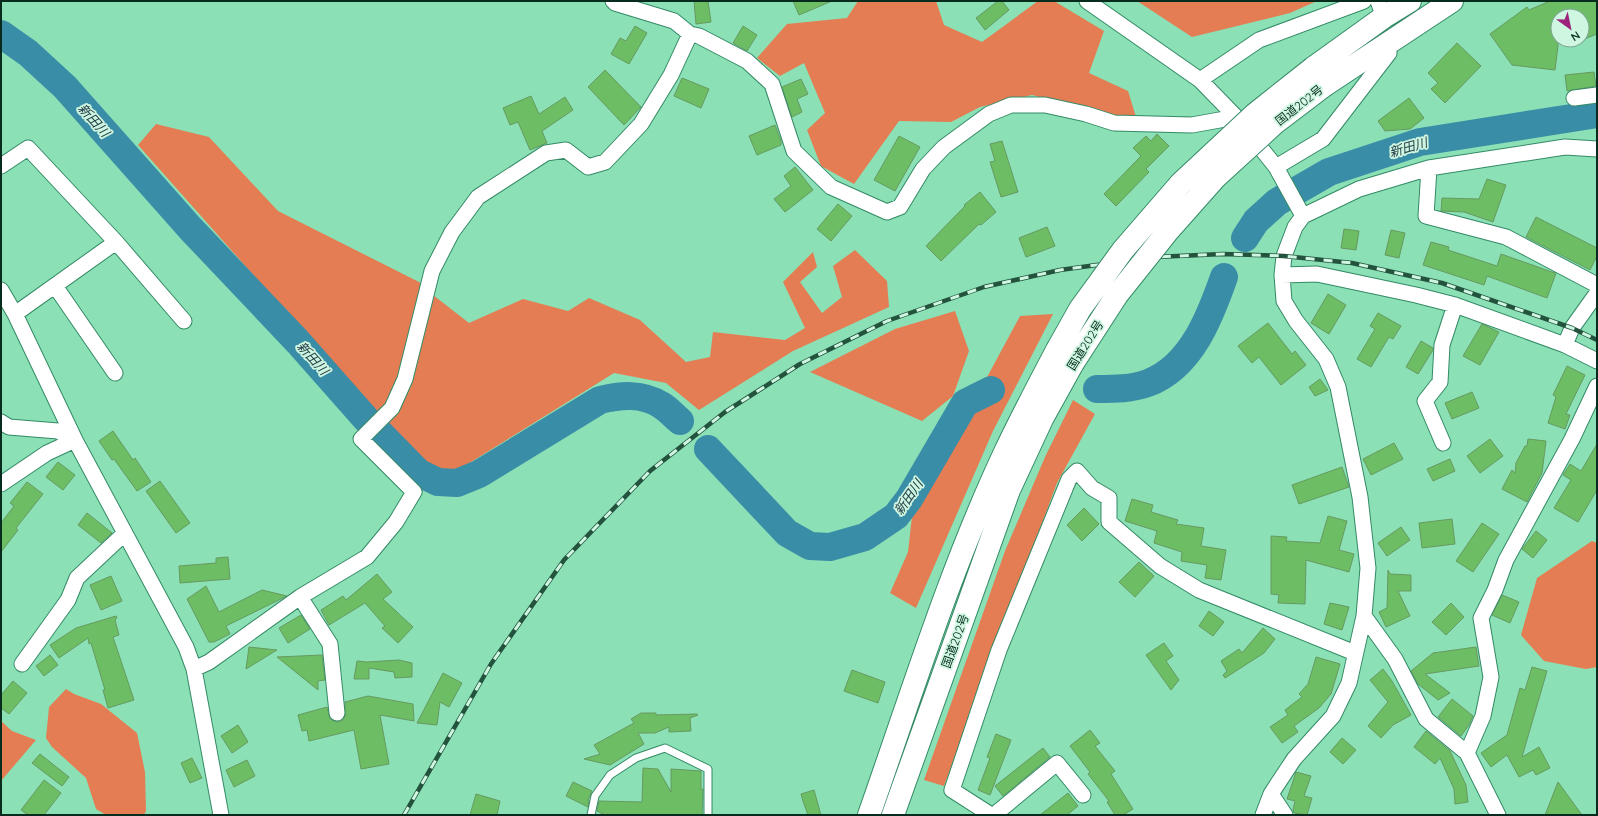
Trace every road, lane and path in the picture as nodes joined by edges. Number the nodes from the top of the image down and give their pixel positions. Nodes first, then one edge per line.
1 (613, 1) edge
2 (1087, 1) edge
3 (1364, 1) edge
4 (1410, 1) edge
5 (1452, 1) edge
6 (1381, 9) edge
7 (690, 34) junction
8 (1384, 44) junction
9 (1319, 76) junction
10 (1200, 80) junction
11 (1597, 95) edge
12 (1574, 98) dead end
13 (1236, 117) junction
14 (1597, 149) edge
15 (1, 166) edge
16 (1429, 168) junction
17 (1279, 172) junction
18 (1303, 216) junction
19 (116, 242) junction
20 (1282, 276) junction
21 (1597, 285) edge
22 (55, 286) junction
23 (1, 290) edge
24 (1597, 293) edge
25 (1455, 305) junction
26 (15, 314) junction
27 (184, 321) dead end
28 (1564, 345) junction
29 (1065, 356) junction
30 (1597, 361) edge
31 (115, 373) dead end
32 (1597, 386) edge
33 (1, 422) edge
34 (75, 440) junction
35 (1443, 443) dead end
36 (1, 484) edge
37 (125, 533) junction
38 (300, 597) junction
39 (1364, 616) junction
40 (1355, 653) junction
41 (22, 664) dead end
42 (194, 669) junction
43 (337, 713) dead end
44 (1467, 754) junction
45 (1271, 794) junction
46 (1083, 795) dead end
47 (221, 815) edge
48 (591, 815) edge
49 (708, 815) edge
50 (869, 815) edge
51 (893, 815) edge
52 (993, 815) edge
53 (1263, 815) edge
54 (1285, 815) edge
55 (1498, 815) edge

1 - 7 street
2 - 10 street
3 - 10 street
4 - 6 highway, 国道202号
5 - 8 highway, 国道202号
6 - 9 highway, 国道202号
7 - 13 street
7 - 38 street
8 - 9 highway, 国道202号
8 - 17 street
9 - 29 highway, 国道202号, bridge
10 - 13 street
11 - 12 street
13 - 17 street
14 - 16 street
15 - 19 street
16 - 18 street
16 - 21 street
17 - 18 street
18 - 20 street
19 - 22 street
19 - 27 street
20 - 25 street
20 - 39 street
22 - 26 street
22 - 31 street
23 - 26 street
24 - 28 street
25 - 28 street
25 - 35 street
26 - 34 street
28 - 30 street
29 - 50 highway, 国道202号
29 - 51 highway, 国道202号
32 - 44 street
33 - 34 street
34 - 36 street
34 - 37 street
37 - 41 street
37 - 42 street
38 - 42 street
38 - 43 street
39 - 40 street
39 - 44 street
40 - 45 street
40 - 52 street
42 - 47 street
44 - 55 street
45 - 53 street
45 - 54 street
46 - 52 street
48 - 49 lane

